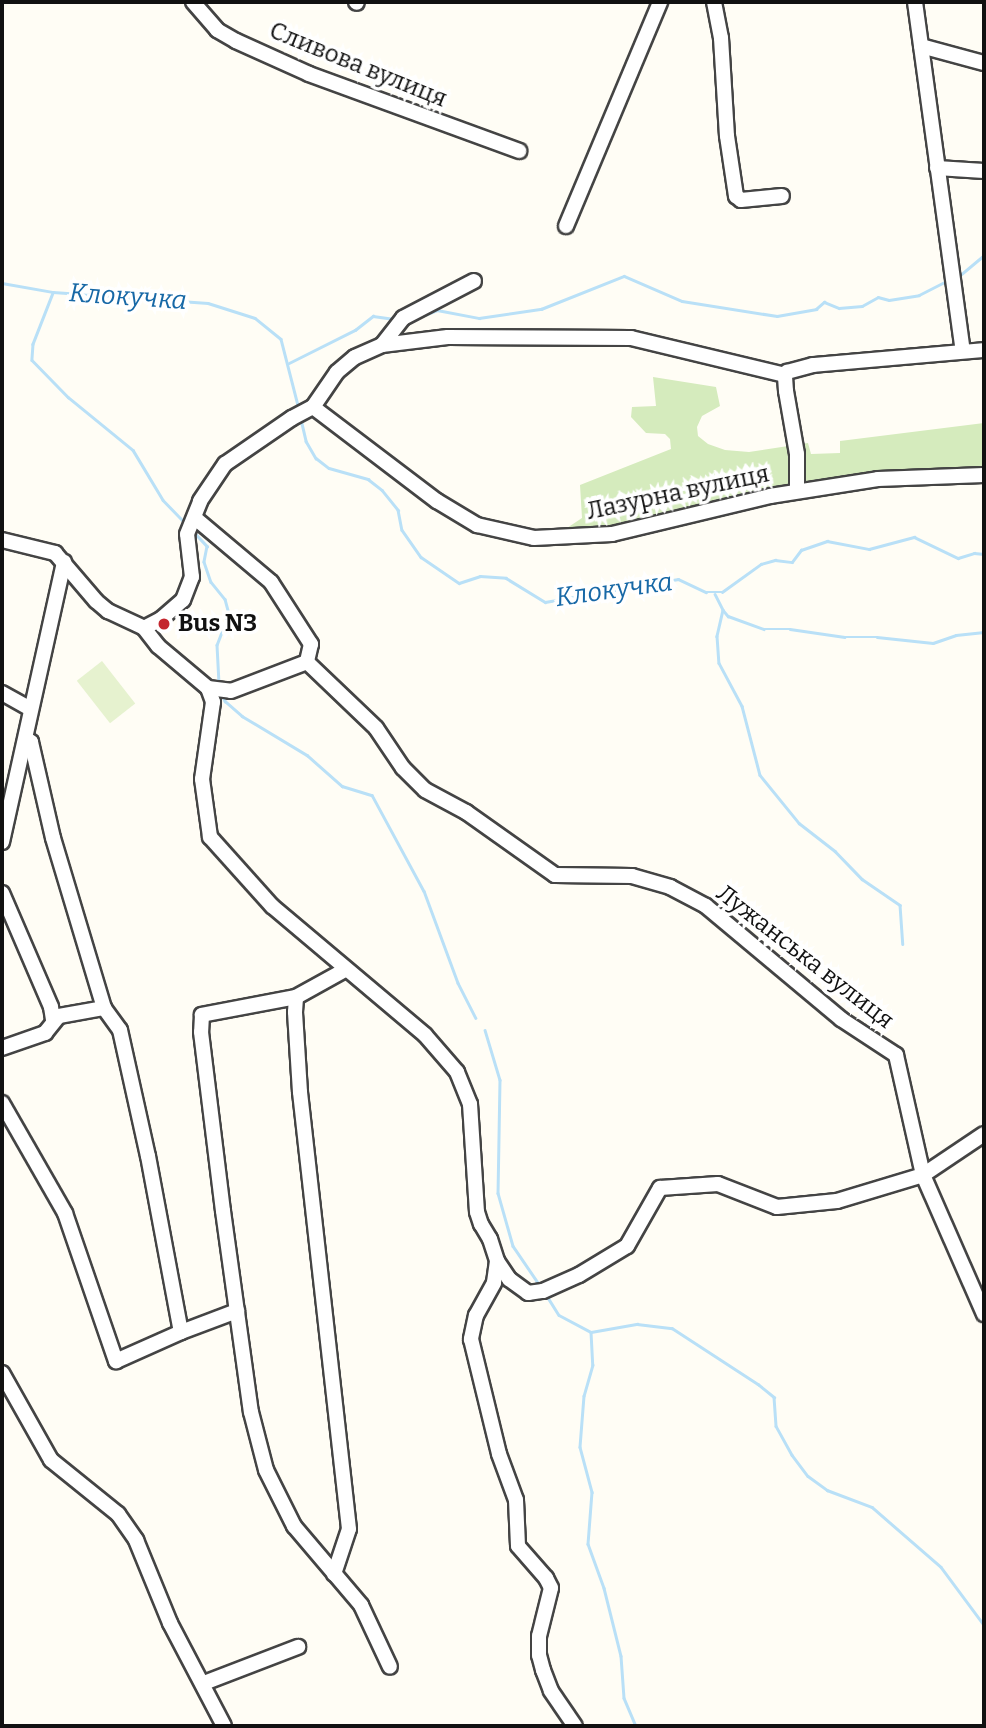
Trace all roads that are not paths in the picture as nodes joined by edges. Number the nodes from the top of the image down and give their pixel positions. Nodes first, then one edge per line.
1 (193, 2) edge
2 (660, 2) edge
3 (714, 2) edge
4 (915, 2) edge
5 (921, 46) junction
6 (984, 63) edge
7 (519, 151) dead end
8 (937, 168) junction
9 (984, 171) edge
10 (782, 196) dead end
11 (566, 226) dead end
12 (474, 281) dead end
13 (382, 345) junction
14 (984, 349) edge
15 (963, 351) junction
16 (785, 375) junction
17 (303, 412) junction
18 (984, 475) edge
19 (797, 491) junction
20 (191, 525) junction
21 (2, 540) edge
22 (64, 562) junction
23 (144, 628) junction
24 (307, 662) junction
25 (219, 690) junction
26 (2, 693) edge
27 (29, 708) junction
28 (26, 739) junction
29 (6, 805) edge
30 (2, 842) edge
31 (2, 893) edge
32 (345, 970) junction
33 (296, 997) junction
34 (104, 1008) junction
35 (53, 1020) junction
36 (2, 1048) edge
37 (2, 1103) edge
38 (984, 1134) edge
39 (923, 1175) junction
40 (496, 1261) junction
41 (237, 1311) junction
42 (984, 1314) edge
43 (180, 1332) junction
44 (2, 1373) edge
45 (334, 1574) junction
46 (298, 1647) dead end
47 (390, 1667) dead end
48 (204, 1683) junction
49 (224, 1726) edge
50 (575, 1726) edge

1 - 7 street, Сливова вулиця
2 - 11 street
3 - 10 street
4 - 5 street
5 - 6 street
5 - 8 street
8 - 9 street
8 - 15 street
12 - 13 street
13 - 16 street
13 - 17 street
14 - 15 street
15 - 16 street
16 - 19 street, Лазурна вулиця
17 - 19 street, Лазурна вулиця
17 - 20 street
18 - 19 street, Лазурна вулиця
20 - 23 street
20 - 24 street
21 - 22 street
22 - 23 street
22 - 27 street
23 - 25 street
24 - 25 street
24 - 39 street, Лужанська вулиця
25 - 32 street
26 - 27 street
27 - 28 street
28 - 29 street
28 - 34 street
29 - 30 street
31 - 35 street
32 - 33 street
32 - 40 street
33 - 41 street
33 - 45 street
34 - 35 street
34 - 43 street
35 - 36 street
37 - 43 street
38 - 39 street
39 - 40 street
39 - 42 street, Лужанська вулиця
40 - 50 street
41 - 43 street
41 - 45 street
44 - 48 street
45 - 47 street
46 - 48 street
48 - 49 street

